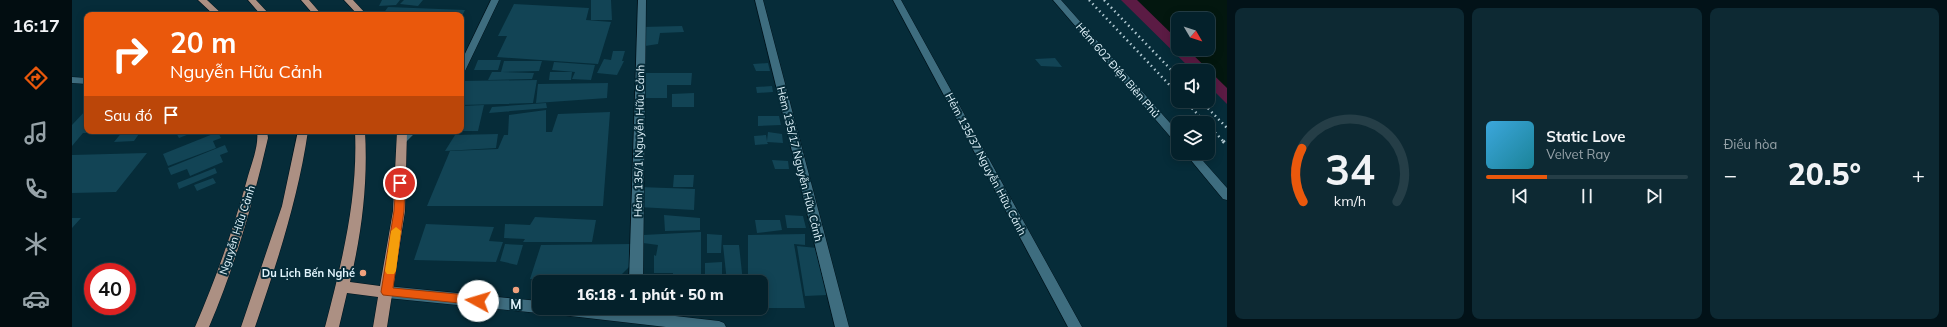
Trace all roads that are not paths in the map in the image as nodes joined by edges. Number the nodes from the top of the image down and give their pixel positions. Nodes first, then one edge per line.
1 (202, 0) edge
2 (252, 0) edge
3 (305, 0) edge
4 (348, 0) edge
5 (495, 0) edge
6 (642, 0) edge
7 (758, 0) edge
8 (897, 0) edge
9 (1057, 0) edge
10 (216, 12) edge
11 (263, 12) edge
12 (315, 12) edge
13 (360, 12) edge
14 (464, 65) edge
15 (72, 80) edge
16 (84, 81) edge
17 (1171, 132) edge
18 (262, 134) edge
19 (303, 134) edge
20 (360, 134) edge
21 (402, 136) edge
22 (1196, 160) edge
23 (1227, 196) edge
24 (636, 275) edge
25 (342, 287) junction
26 (387, 292) junction
27 (532, 306) edge
28 (652, 315) edge
29 (202, 327) edge
30 (248, 327) edge
31 (332, 327) edge
32 (380, 327) edge
33 (719, 327) edge
34 (842, 327) edge
35 (1075, 327) edge

1 - 10 main road
2 - 11 main road
3 - 12 main road
4 - 13 main road
5 - 14 lane
6 - 24 street, Hẻm 135/1 Nguyễn Hữu Cảnh
7 - 34 street, Hẻm 135/17 Nguyễn Hữu Cảnh
8 - 35 street, Hẻm 135/37 Nguyễn Hữu Cảnh
9 - 17 street, Hẻm 602 Điện Biên Phủ
15 - 16 street
18 - 29 main road, Nguyễn Hữu Cảnh
19 - 30 main road
20 - 25 main road
21 - 26 main road
22 - 23 street
25 - 26 main road
25 - 31 main road
26 - 27 street
26 - 32 main road
28 - 33 street

